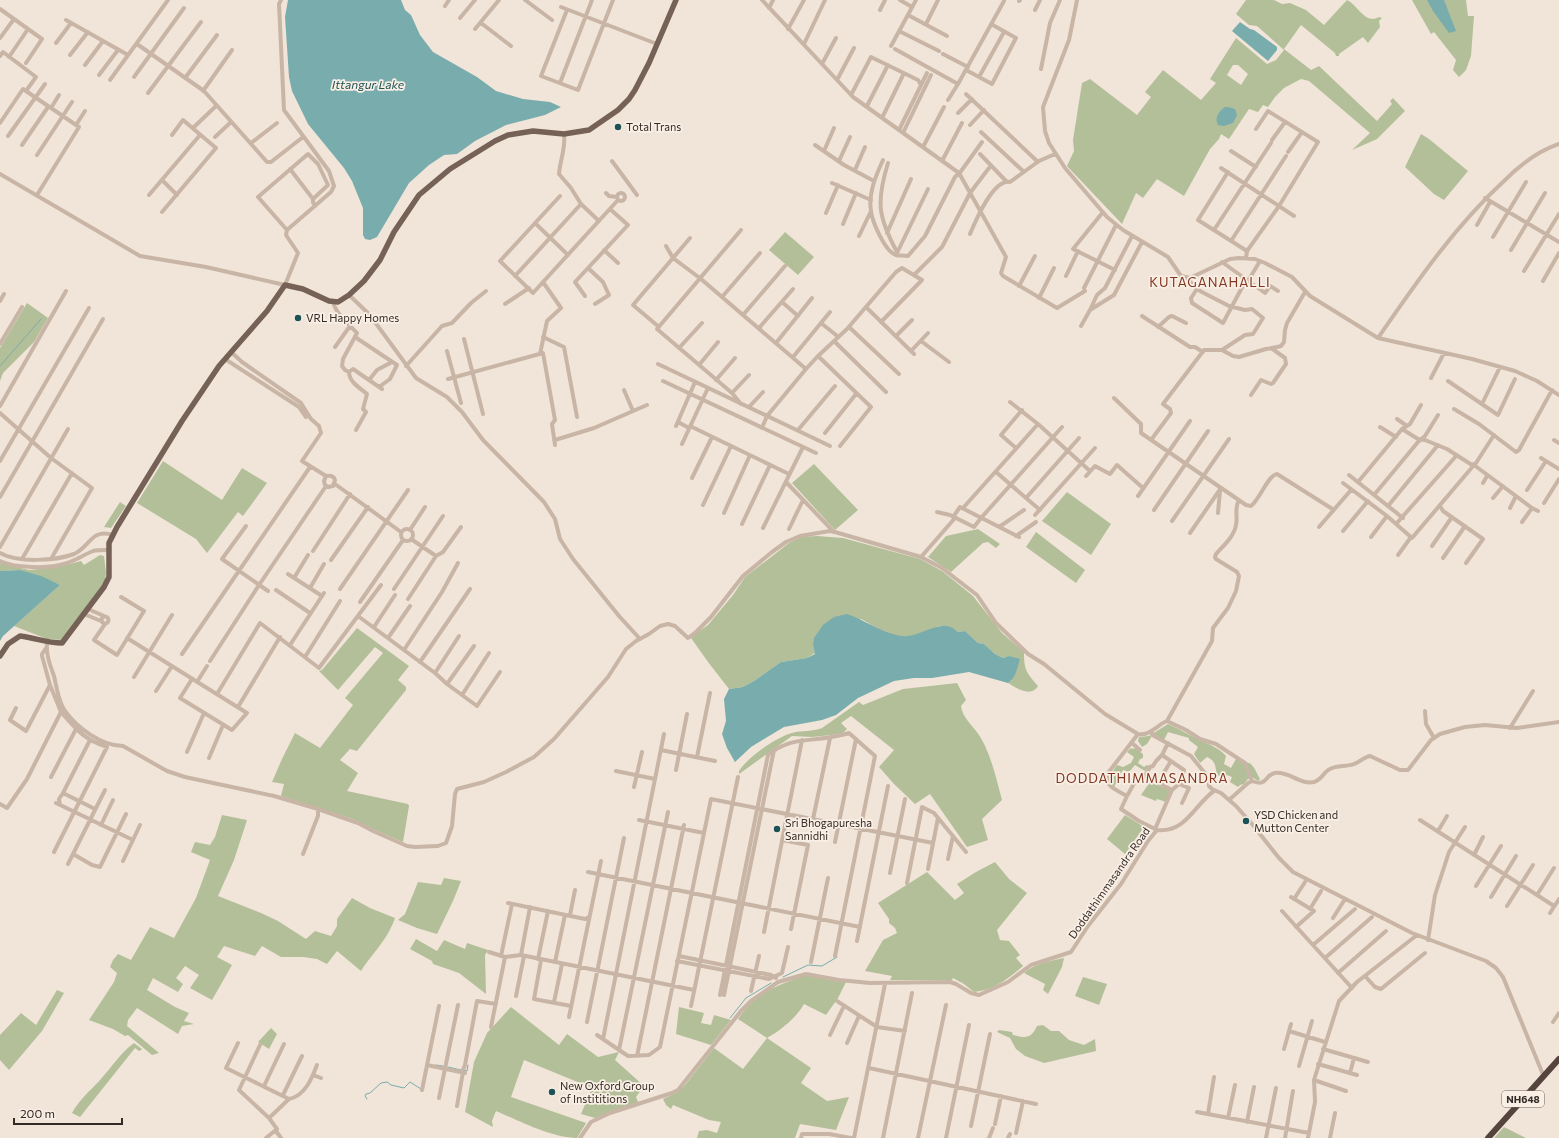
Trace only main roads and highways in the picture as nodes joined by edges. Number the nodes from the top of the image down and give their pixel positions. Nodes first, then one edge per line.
1 (676, 0) edge
2 (0, 656) edge
3 (1559, 1059) edge
4 (1556, 1066) edge
5 (1488, 1138) edge

1 - 2 main road
3 - 4 highway, NH648
4 - 5 highway, NH648

